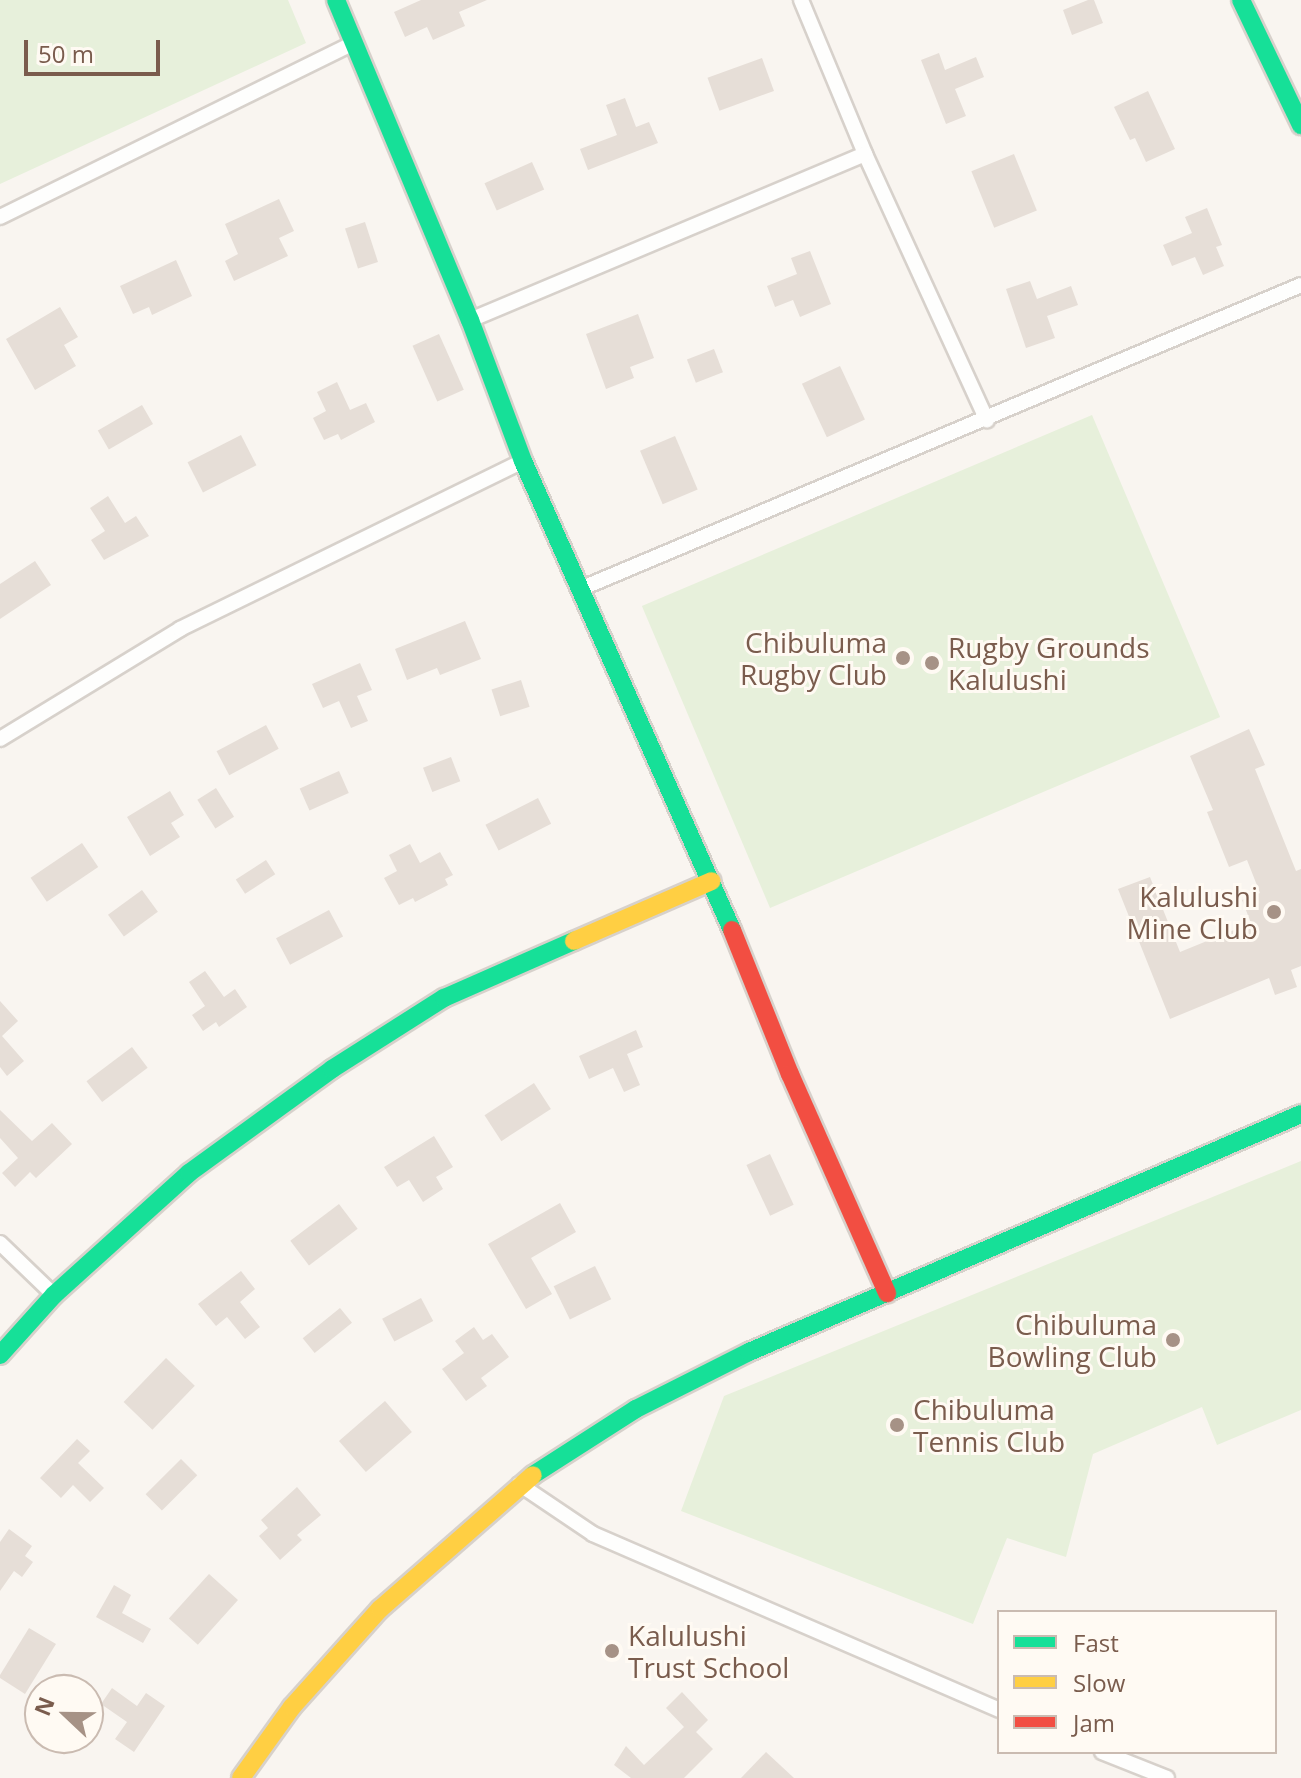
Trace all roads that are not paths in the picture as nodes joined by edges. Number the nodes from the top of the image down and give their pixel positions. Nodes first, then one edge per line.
1 (336, 0) edge
2 (801, 0) edge
3 (1241, 0) edge
4 (353, 43) junction
5 (1301, 125) edge
6 (865, 154) junction
7 (0, 217) edge
8 (1301, 285) edge
9 (470, 320) junction
10 (987, 420) junction
11 (523, 461) junction
12 (580, 589) junction
13 (0, 739) edge
14 (712, 881) junction
15 (1301, 1114) edge
16 (0, 1243) edge
17 (887, 1293) junction
18 (54, 1295) junction
19 (0, 1355) edge
20 (519, 1484) junction
21 (997, 1709) edge
22 (1107, 1754) edge
23 (241, 1778) edge
24 (1167, 1778) edge

1 - 4 street
2 - 6 street
3 - 5 street
4 - 7 street
4 - 9 street
6 - 9 street
6 - 10 street
8 - 10 street
9 - 11 street
10 - 12 street
11 - 12 street
11 - 13 street
12 - 14 street
14 - 17 street
14 - 18 street
15 - 17 street
16 - 18 street
17 - 20 street
18 - 19 street
20 - 21 street
20 - 23 street
22 - 24 street

